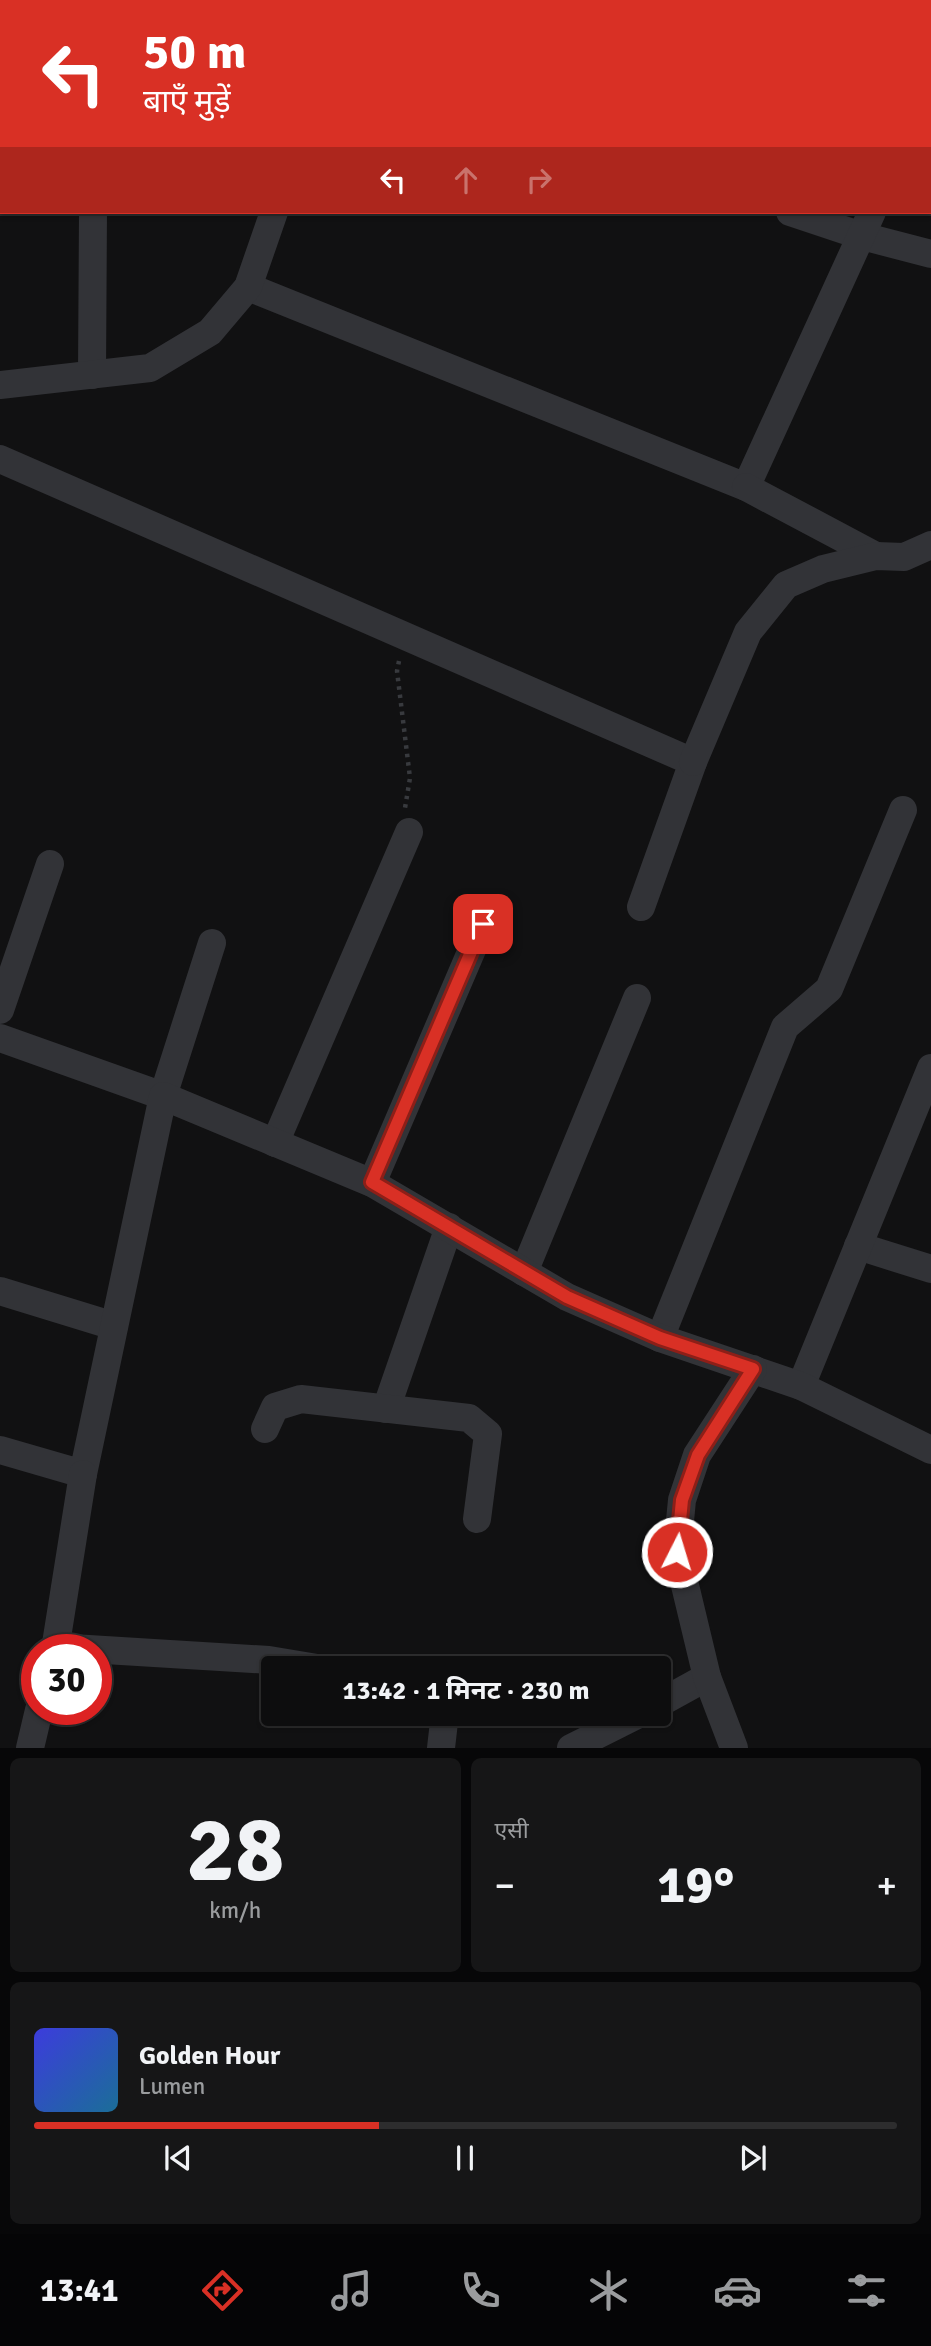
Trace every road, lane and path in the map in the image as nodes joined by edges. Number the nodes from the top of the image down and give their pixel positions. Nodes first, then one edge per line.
1 (93, 214) edge
2 (273, 214) edge
3 (803, 214) edge
4 (867, 224) edge
5 (931, 254) edge
6 (248, 287) junction
7 (92, 375) junction
8 (0, 385) edge
9 (0, 459) edge
10 (746, 486) junction
11 (931, 545) edge
12 (876, 556) junction
13 (404, 636) junction
14 (693, 762) junction
15 (903, 810) dead end
16 (409, 832) joint
17 (50, 864) dead end
18 (640, 907) dead end
19 (483, 924) dead end
20 (212, 943) dead end
21 (637, 998) dead end
22 (0, 1010) edge
23 (0, 1038) edge
24 (931, 1068) edge
25 (163, 1096) junction
26 (275, 1143) junction
27 (372, 1182) junction
28 (449, 1227) junction
29 (858, 1246) junction
30 (931, 1269) edge
31 (524, 1272) junction
32 (0, 1291) edge
33 (114, 1326) junction
34 (660, 1338) junction
35 (753, 1369) junction
36 (801, 1386) junction
37 (386, 1409) junction
38 (265, 1429) dead end
39 (0, 1450) edge
40 (931, 1450) edge
41 (83, 1474) junction
42 (477, 1519) dead end
43 (58, 1634) edge
44 (112, 1652) edge
45 (261, 1660) edge
46 (707, 1677) junction
47 (671, 1695) edge
48 (35, 1725) edge
49 (444, 1726) edge
50 (610, 1726) edge
51 (30, 1748) edge
52 (441, 1748) edge
53 (570, 1748) edge
54 (734, 1748) edge

1 - 7 street
2 - 6 street
3 - 4 street
4 - 5 street
4 - 10 street
6 - 7 street
6 - 10 street
7 - 8 street
9 - 13 street
10 - 12 street
11 - 12 street
12 - 14 street
13 - 14 street
13 - 16 path
14 - 18 street
15 - 34 street
16 - 26 street
17 - 22 street
19 - 27 street
20 - 25 street
21 - 31 street
23 - 25 street
24 - 29 street
25 - 26 street
25 - 33 street
26 - 27 street
27 - 28 street
28 - 31 street
28 - 37 street
29 - 30 street
29 - 36 street
31 - 34 street
32 - 33 street
33 - 41 street
34 - 35 street
35 - 36 street
35 - 46 street
36 - 40 street
37 - 38 street
37 - 42 street
39 - 41 street
41 - 43 street
44 - 45 street
46 - 47 street
46 - 54 street
48 - 51 street
49 - 52 street
50 - 53 street

